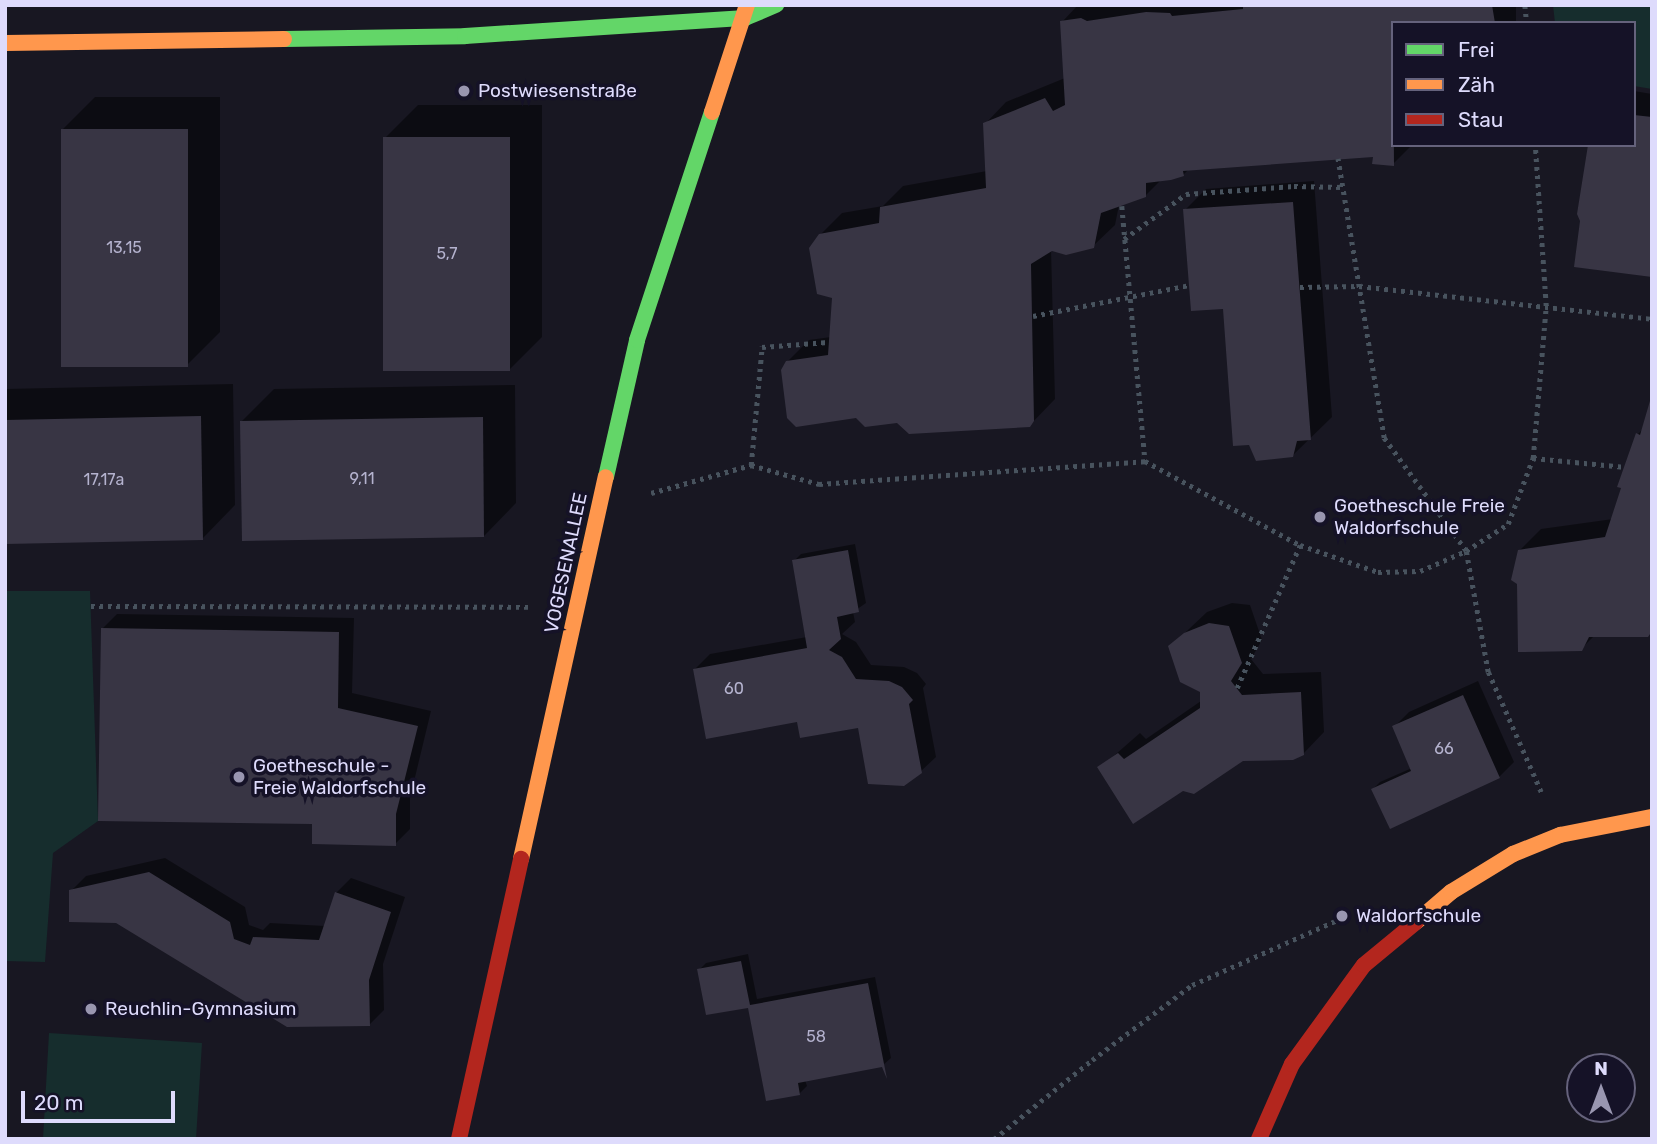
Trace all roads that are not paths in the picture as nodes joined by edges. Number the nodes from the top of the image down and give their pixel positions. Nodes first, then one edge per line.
1 (776, 5) edge
2 (746, 11) edge
3 (5, 43) edge
4 (1652, 817) edge
5 (459, 1139) edge
6 (1259, 1139) edge

1 - 2 street
2 - 3 street
2 - 5 street, VOGESENALLEE
4 - 6 street

